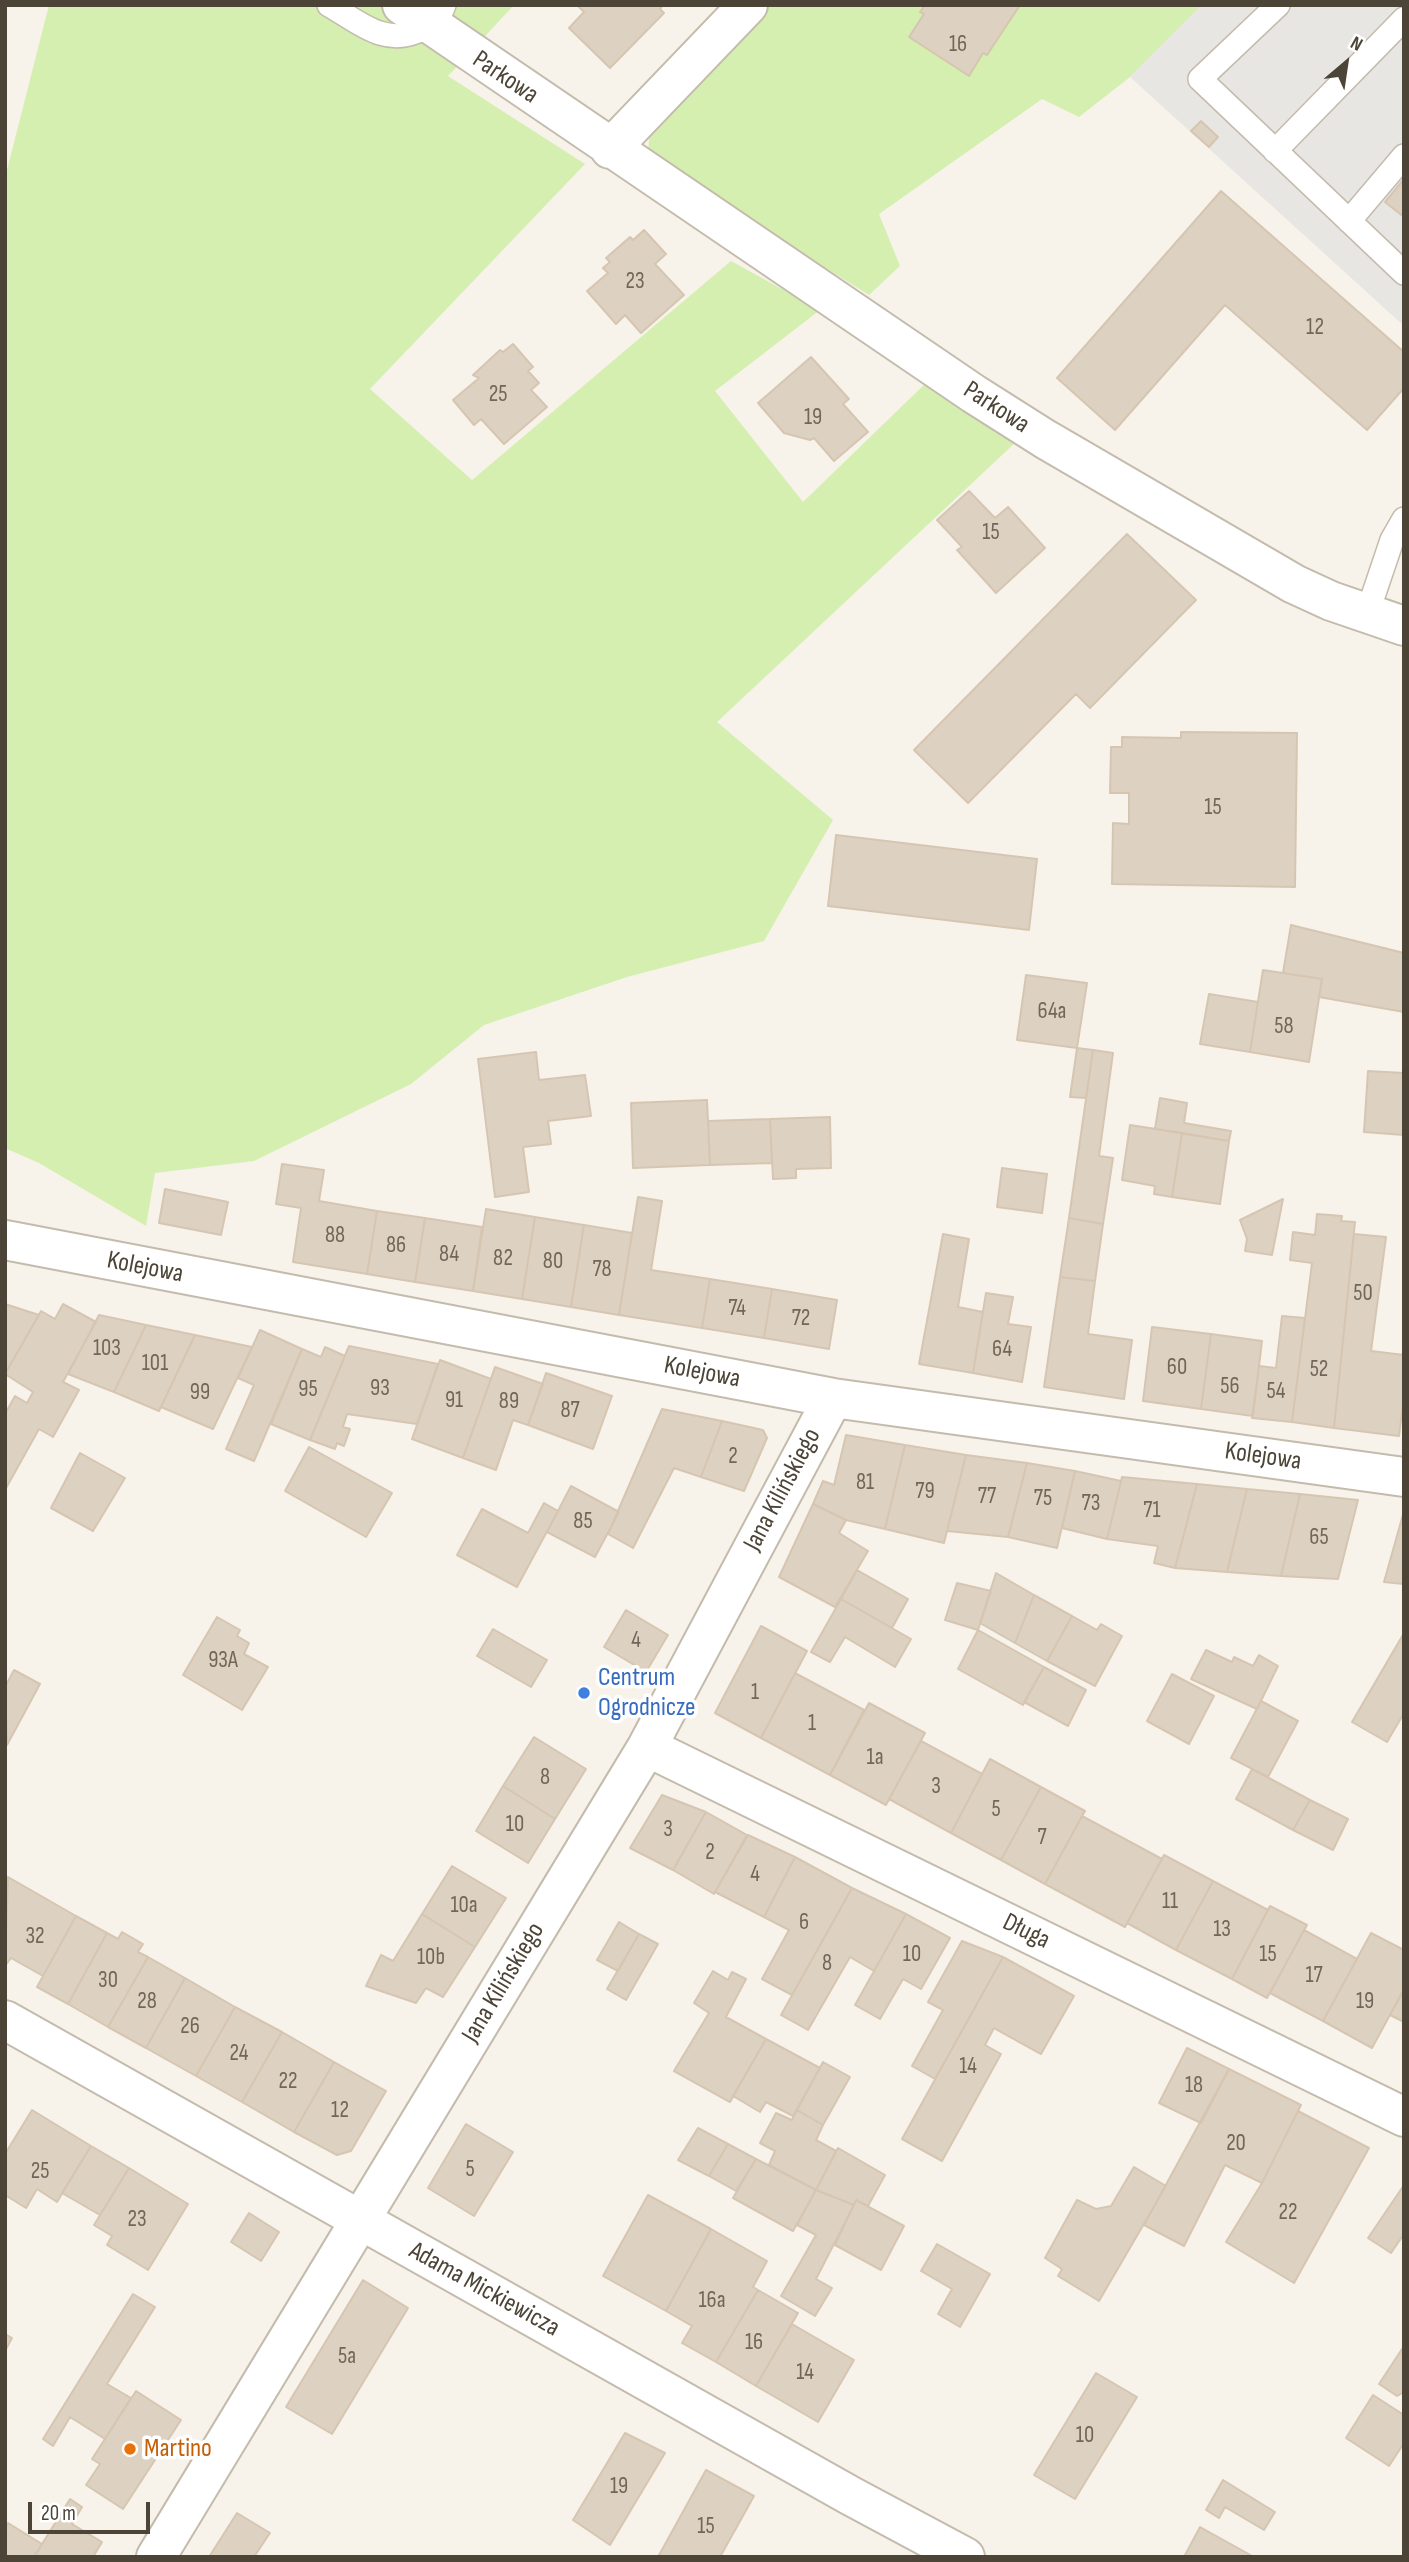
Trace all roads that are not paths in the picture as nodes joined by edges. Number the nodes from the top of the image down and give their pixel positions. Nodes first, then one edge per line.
1 (329, 5) edge
2 (748, 5) edge
3 (1278, 5) edge
4 (425, 12) edge
5 (1404, 19) edge
6 (610, 149) junction
7 (1275, 151) junction
8 (1404, 156) edge
9 (1349, 221) junction
10 (1404, 274) edge
11 (1404, 519) edge
12 (1367, 614) junction
13 (1404, 626) edge
14 (5, 1240) edge
15 (833, 1398) junction
16 (1404, 1477) edge
17 (647, 1748) junction
18 (5, 2020) edge
19 (1404, 2118) edge
20 (359, 2220) junction
21 (156, 2557) edge
22 (965, 2557) edge

1 - 4 lane
2 - 6 street
3 - 7 lane
4 - 6 street, Parkowa
5 - 7 lane
6 - 12 street, Parkowa
7 - 9 lane
8 - 9 lane
9 - 10 lane
11 - 12 lane
12 - 13 street, Parkowa
14 - 15 street, Kolejowa
15 - 16 street, Kolejowa
15 - 17 street, Jana Kilińskiego
17 - 19 street, Długa
17 - 20 street, Jana Kilińskiego
18 - 20 street, Adama Mickiewicza
20 - 21 street, Jana Kilińskiego
20 - 22 street, Adama Mickiewicza

